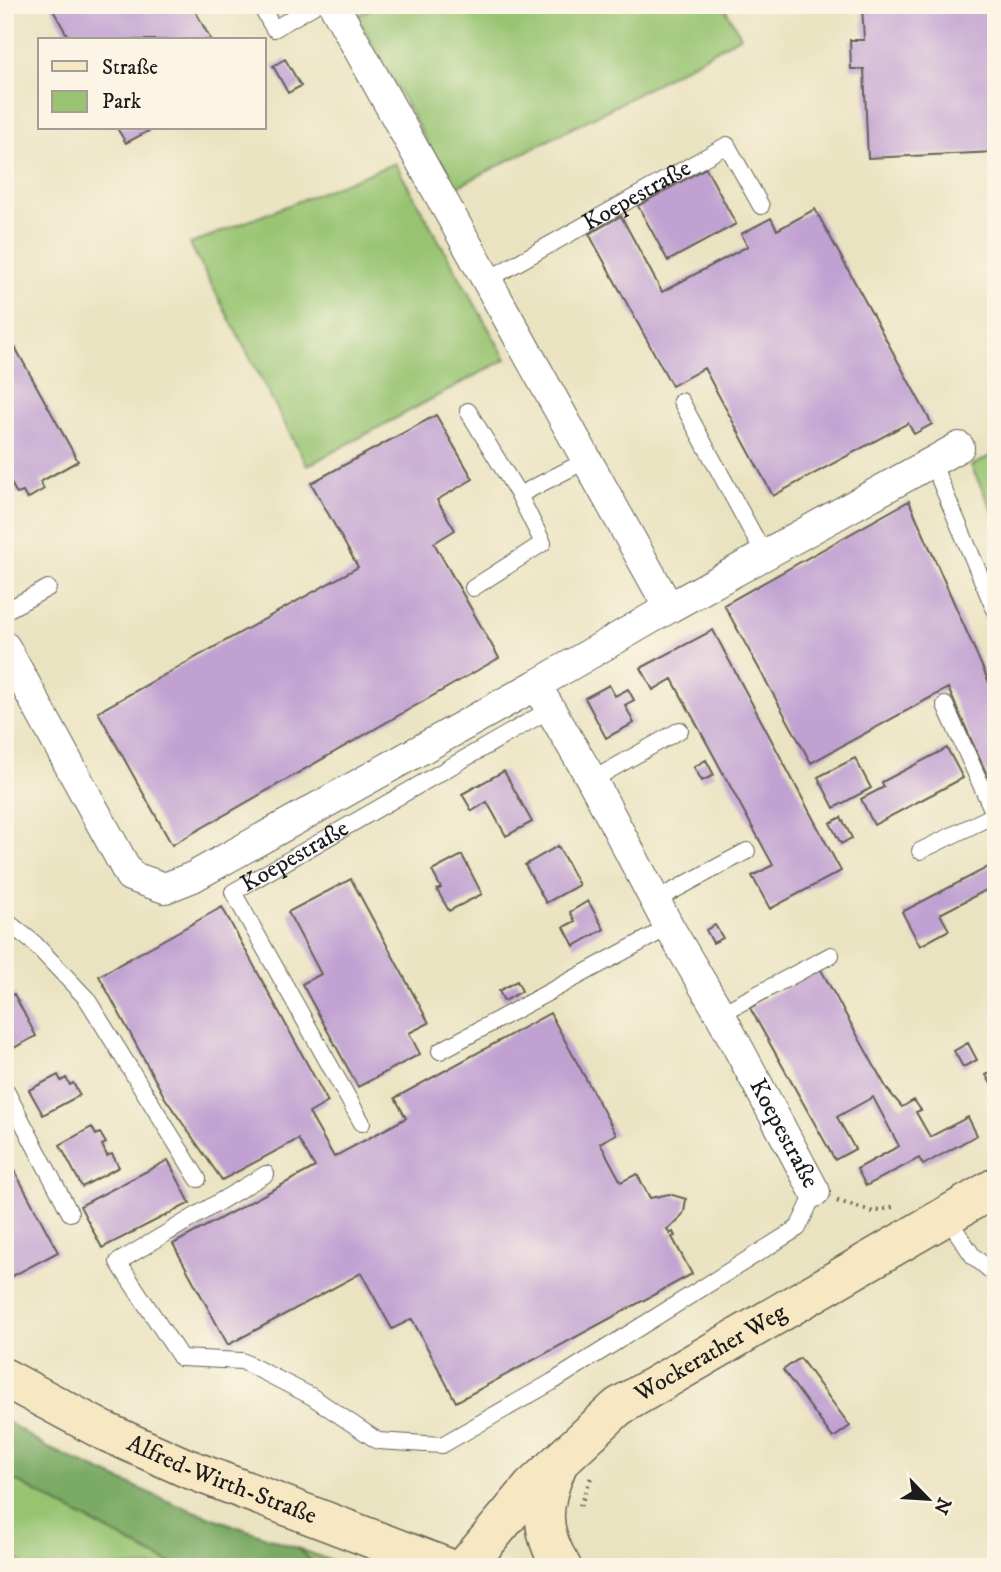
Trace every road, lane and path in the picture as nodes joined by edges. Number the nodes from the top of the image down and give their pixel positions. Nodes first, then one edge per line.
1 (260, 5) edge
2 (315, 5) edge
3 (334, 5) edge
4 (761, 206) dead end
5 (487, 280) junction
6 (681, 401) dead end
7 (468, 411) dead end
8 (959, 447) dead end
9 (587, 460) junction
10 (932, 462) junction
11 (519, 495) junction
12 (765, 556) junction
13 (473, 587) dead end
14 (48, 589) dead end
15 (669, 608) junction
16 (5, 611) edge
17 (996, 613) edge
18 (5, 647) edge
19 (542, 698) junction
20 (944, 705) dead end
21 (680, 730) dead end
22 (592, 780) junction
23 (995, 816) edge
24 (920, 850) dead end
25 (747, 851) dead end
26 (656, 900) junction
27 (5, 920) edge
28 (669, 927) junction
29 (831, 955) dead end
30 (720, 1014) junction
31 (440, 1051) dead end
32 (5, 1089) edge
33 (362, 1123) dead end
34 (265, 1174) dead end
35 (198, 1178) dead end
36 (996, 1187) edge
37 (815, 1192) junction
38 (908, 1204) dead end
39 (70, 1213) dead end
40 (945, 1215) junction
41 (996, 1275) edge
42 (5, 1378) edge
43 (559, 1461) junction
44 (446, 1567) edge
45 (465, 1567) edge
46 (562, 1567) edge

1 - 2 lane
3 - 5 street
4 - 5 lane, Koepestraße
5 - 9 street
6 - 12 lane
7 - 11 lane
8 - 10 street, Koepestraße
9 - 11 lane
9 - 15 street
10 - 12 street, Koepestraße
10 - 17 lane
11 - 13 lane
12 - 15 street, Koepestraße
14 - 16 lane
15 - 19 street, Koepestraße
18 - 19 street
19 - 22 street, Koepestraße
19 - 33 lane, Koepestraße
20 - 23 lane
21 - 22 lane
22 - 26 street, Koepestraße
23 - 24 lane
25 - 26 lane
26 - 28 street, Koepestraße
27 - 35 lane
28 - 30 street, Koepestraße
28 - 31 lane
29 - 30 lane
30 - 37 street, Koepestraße
32 - 39 lane
34 - 37 lane, Koepestraße
36 - 40 street, Wockerather Weg
37 - 38 path
40 - 41 lane
40 - 43 street, Wockerather Weg
42 - 44 street, Alfred-Wirth-Straße
43 - 45 street, Wockerather Weg
43 - 46 street

